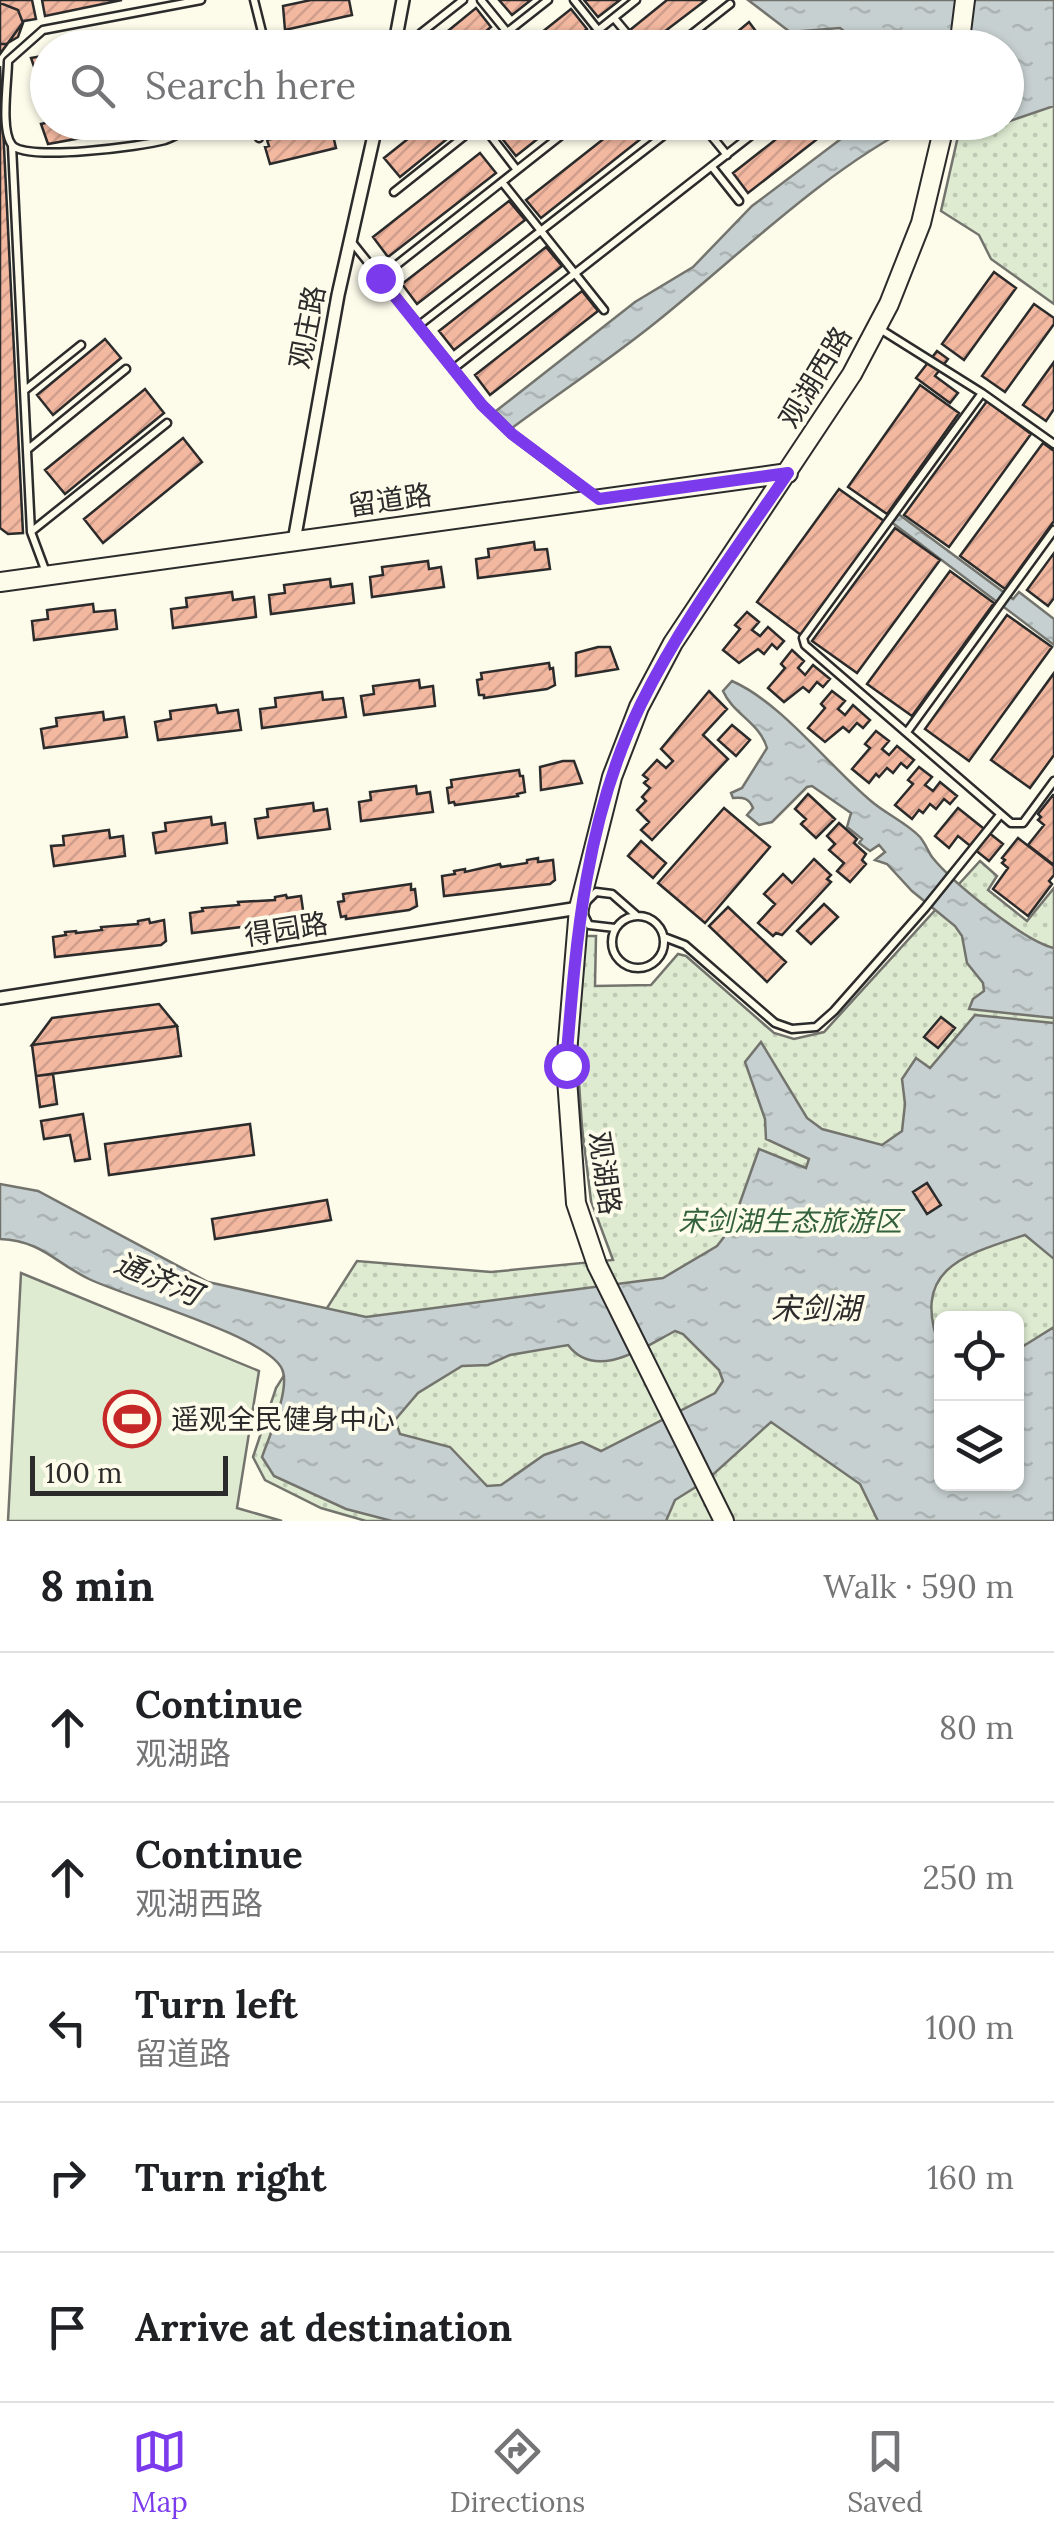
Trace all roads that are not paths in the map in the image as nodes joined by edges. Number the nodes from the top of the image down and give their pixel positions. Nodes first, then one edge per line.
1 (200, 0) edge
2 (254, 0) edge
3 (403, 0) edge
4 (463, 0) edge
5 (481, 0) edge
6 (548, 0) edge
7 (574, 0) edge
8 (636, 0) edge
9 (965, 0) edge
10 (185, 2) edge
11 (166, 3) edge
12 (730, 4) dead end
13 (614, 18) junction
14 (43, 30) edge
15 (262, 30) edge
16 (397, 30) edge
17 (425, 30) edge
18 (505, 30) edge
19 (510, 30) edge
20 (598, 30) joint
21 (624, 30) edge
22 (697, 30) edge
23 (962, 30) edge
24 (30, 42) edge
25 (165, 140) edge
26 (373, 140) edge
27 (460, 140) edge
28 (494, 140) edge
29 (556, 140) edge
30 (659, 140) edge
31 (715, 140) edge
32 (746, 140) edge
33 (940, 140) edge
34 (12, 144) junction
35 (727, 155) junction
36 (712, 166) junction
37 (518, 170) junction
38 (502, 182) junction
39 (394, 192) dead end
40 (739, 201) dead end
41 (541, 231) junction
42 (350, 240) junction
43 (575, 273) junction
44 (380, 278) junction
45 (604, 310) dead end
46 (418, 326) junction
47 (876, 327) junction
48 (81, 346) dead end
49 (126, 369) dead end
50 (453, 369) junction
51 (24, 391) junction
52 (982, 393) junction
53 (167, 423) dead end
54 (1054, 444) edge
55 (27, 450) junction
56 (788, 473) junction
57 (599, 499) junction
58 (1054, 530) edge
59 (31, 532) junction
60 (294, 541) junction
61 (48, 577) junction
62 (0, 582) edge
63 (907, 732) junction
64 (1054, 780) edge
65 (1000, 815) junction
66 (579, 908) junction
67 (637, 916) junction
68 (616, 928) junction
69 (664, 938) junction
70 (0, 998) edge
71 (724, 1521) edge

1 - 10 lane
2 - 15 lane
3 - 16 street
4 - 17 lane
5 - 18 lane
6 - 19 lane
7 - 20 lane
8 - 13 lane
9 - 23 street
10 - 11 lane
11 - 14 lane
12 - 22 lane
13 - 20 lane
13 - 21 lane
24 - 34 lane
25 - 34 lane
26 - 42 street, 观庄路
27 - 39 lane
28 - 37 lane
29 - 37 lane
30 - 41 lane
31 - 35 lane
32 - 35 lane
33 - 47 street, 观湖西路
34 - 51 lane
35 - 36 lane
36 - 40 lane
36 - 43 lane
37 - 38 lane
38 - 41 lane
38 - 44 lane
41 - 43 lane
41 - 46 lane
42 - 44 lane
42 - 60 street, 观庄路
43 - 45 lane
43 - 50 lane
44 - 46 lane
46 - 50 lane
47 - 52 lane
47 - 56 street, 观湖西路
48 - 51 lane
49 - 55 lane
50 - 57 lane
51 - 55 lane
52 - 54 lane
52 - 63 lane
53 - 59 lane
55 - 59 lane
56 - 57 street, 留道路
56 - 66 street, 观湖西路
57 - 60 street, 留道路
58 - 63 lane
59 - 61 lane
60 - 61 street, 留道路
61 - 62 street, 留道路
63 - 65 lane
64 - 65 lane
65 - 69 lane
66 - 67 lane
66 - 68 lane
66 - 70 street, 得园路
66 - 71 street, 观湖路
67 - 68 lane
67 - 69 lane
68 - 69 lane

